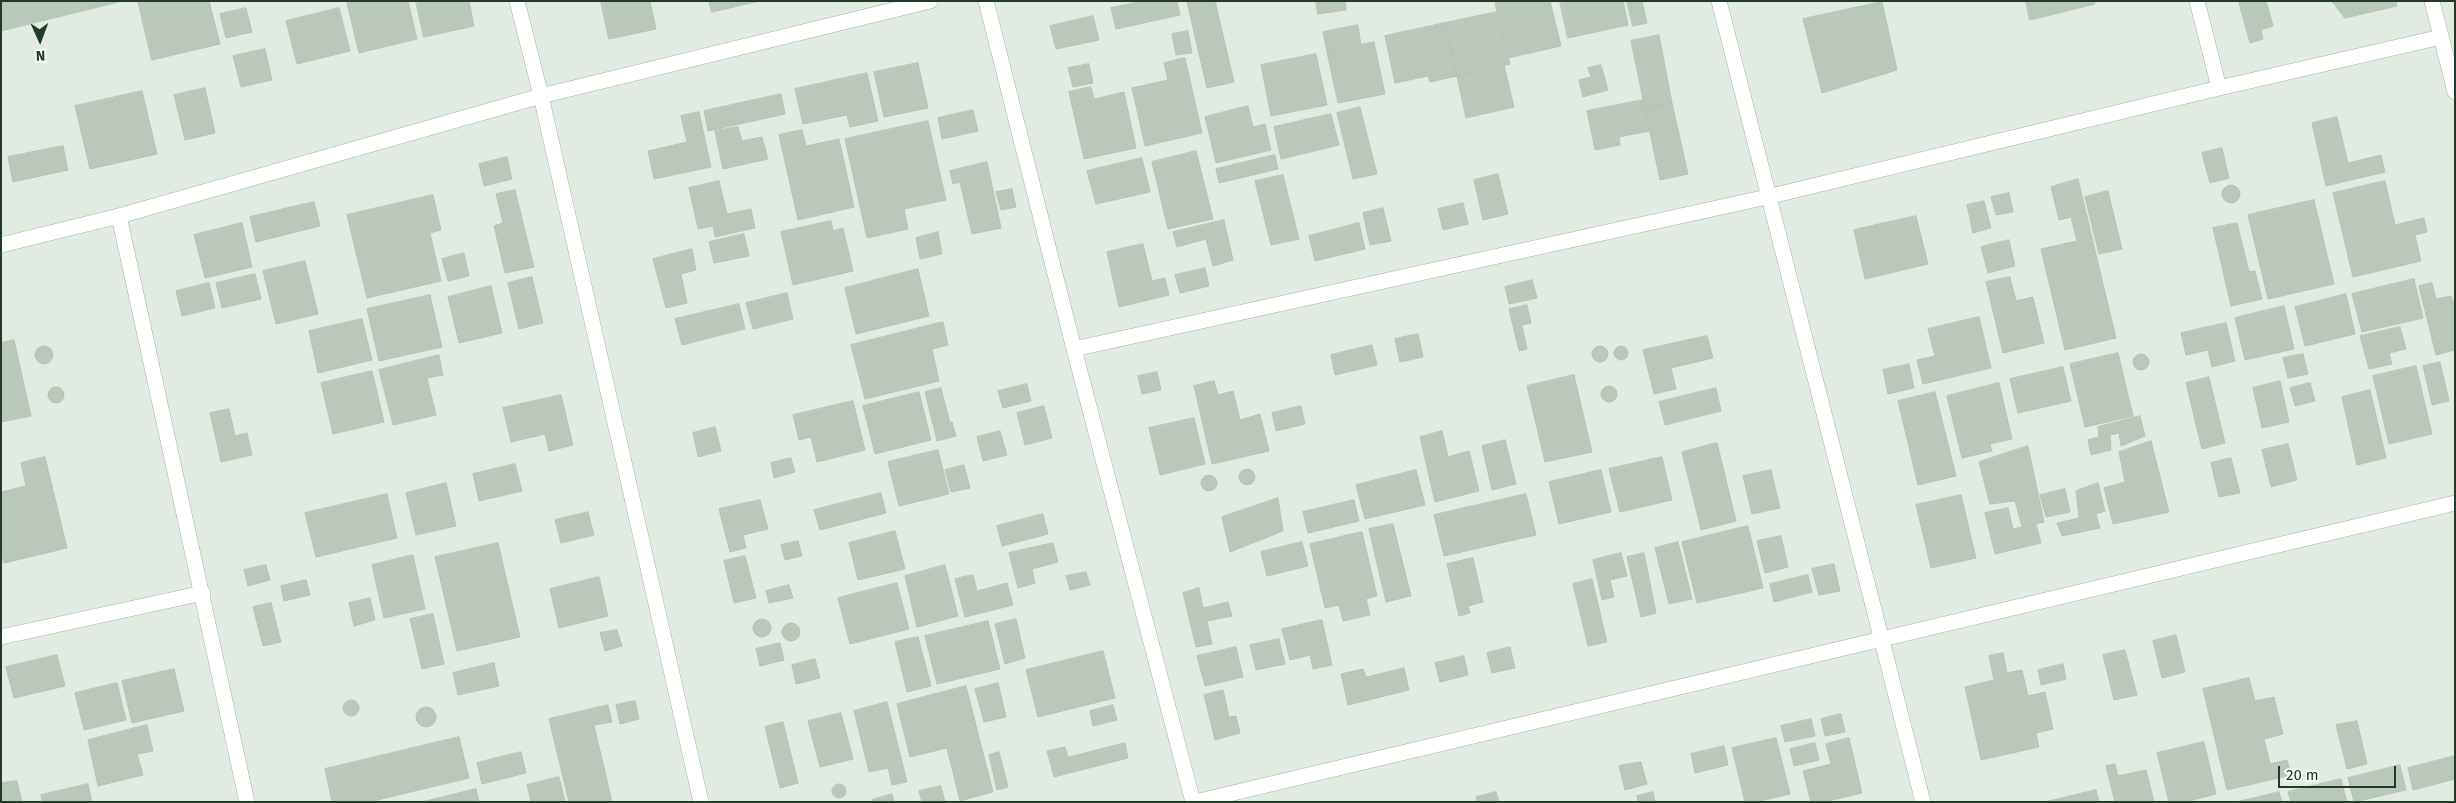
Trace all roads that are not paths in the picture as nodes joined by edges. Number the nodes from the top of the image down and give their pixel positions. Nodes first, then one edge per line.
1 (516, 1) edge
2 (930, 1) edge
3 (986, 1) edge
4 (1719, 1) edge
5 (2197, 1) edge
6 (2432, 1) edge
7 (2441, 37) junction
8 (2219, 88) junction
9 (2455, 92) edge
10 (541, 96) junction
11 (1768, 197) junction
12 (119, 216) junction
13 (1, 245) edge
14 (1074, 349) junction
15 (2455, 503) edge
16 (203, 593) junction
17 (1, 637) edge
18 (1882, 639) junction
19 (248, 802) edge
20 (701, 802) edge
21 (1194, 802) edge
22 (1923, 802) edge

1 - 10 street
2 - 10 street
3 - 14 street
4 - 11 street
5 - 8 street
6 - 7 street
7 - 8 street
7 - 9 street
8 - 11 street
10 - 12 street
10 - 20 street
11 - 14 street
11 - 18 street
12 - 13 street
12 - 16 street
14 - 21 street
15 - 18 street
16 - 17 street
16 - 19 street
18 - 21 street
18 - 22 street

